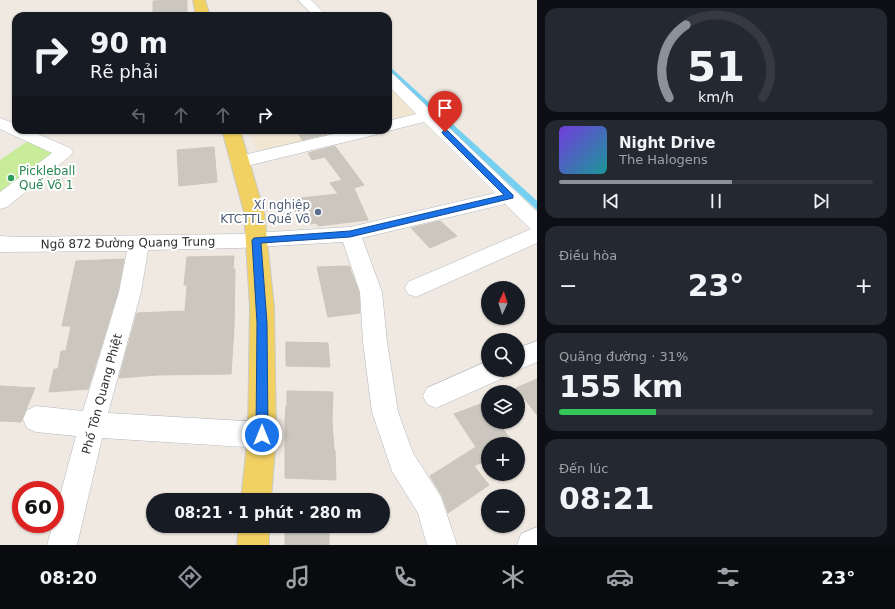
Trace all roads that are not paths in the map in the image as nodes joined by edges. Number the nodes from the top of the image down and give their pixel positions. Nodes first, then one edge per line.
1 (199, 0) edge
2 (304, 0) edge
3 (201, 12) edge
4 (317, 12) edge
5 (392, 81) edge
6 (428, 116) junction
7 (0, 123) edge
8 (392, 125) edge
9 (12, 128) edge
10 (24, 134) edge
11 (232, 134) edge
12 (355, 134) edge
13 (239, 162) junction
14 (510, 196) junction
15 (0, 202) edge
16 (537, 224) edge
17 (350, 234) junction
18 (537, 235) edge
19 (257, 240) junction
20 (139, 243) junction
21 (0, 244) edge
22 (416, 288) dead end
23 (537, 350) edge
24 (525, 356) edge
25 (481, 376) edge
26 (436, 396) dead end
27 (36, 419) dead end
28 (92, 425) junction
29 (262, 435) junction
30 (257, 493) edge
31 (253, 533) edge
32 (537, 542) edge
33 (62, 545) edge
34 (252, 545) edge
35 (442, 545) edge
36 (532, 545) edge

1 - 3 main road
2 - 4 street
5 - 6 street
6 - 8 street
6 - 14 street
7 - 9 street
10 - 15 street
11 - 13 main road
12 - 13 street
13 - 19 main road
14 - 16 street
14 - 17 street, Ngõ 872 Đường Quang Trung
17 - 19 street, Ngõ 872 Đường Quang Trung
17 - 35 street
18 - 22 street
19 - 20 street, Ngõ 872 Đường Quang Trung
19 - 29 main road
20 - 21 street, Ngõ 872 Đường Quang Trung
20 - 28 street, Phố Tôn Quang Phiệt
23 - 24 street
25 - 26 street
27 - 28 street
28 - 29 street
28 - 33 street, Phố Tôn Quang Phiệt
29 - 30 main road
31 - 34 main road
32 - 36 street

